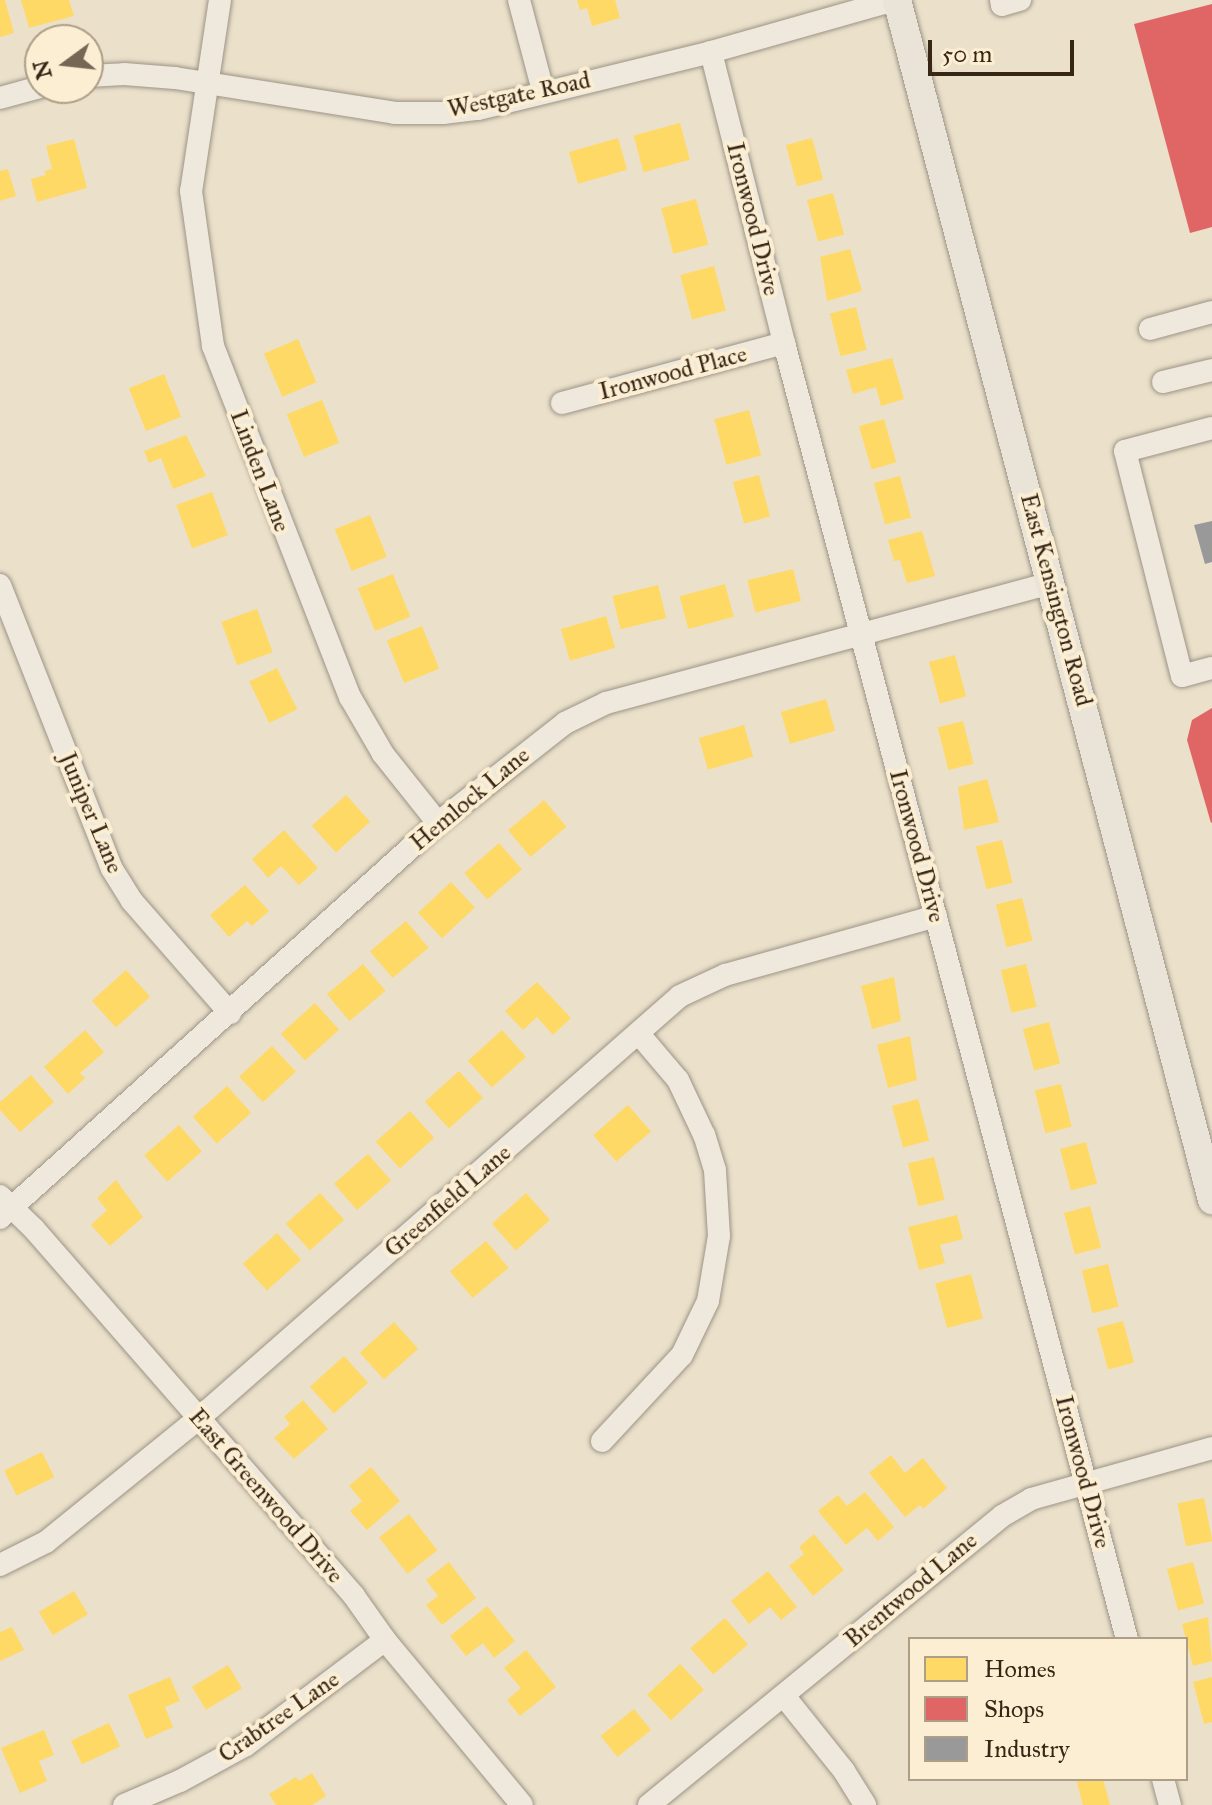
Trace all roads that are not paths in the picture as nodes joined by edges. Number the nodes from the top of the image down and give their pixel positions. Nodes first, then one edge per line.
1 (220, 0) edge
2 (519, 0) edge
3 (896, 0) edge
4 (1001, 0) edge
5 (1020, 0) edge
6 (711, 52) junction
7 (104, 75) edge
8 (206, 85) junction
9 (24, 91) edge
10 (543, 91) junction
11 (0, 98) edge
12 (1212, 312) edge
13 (1150, 329) dead end
14 (784, 343) junction
15 (1212, 370) edge
16 (1163, 382) dead end
17 (562, 403) dead end
18 (1212, 428) edge
19 (1052, 583) junction
20 (0, 585) edge
21 (861, 633) junction
22 (1212, 668) edge
23 (438, 823) junction
24 (936, 916) junction
25 (230, 1013) junction
26 (639, 1034) junction
27 (1212, 1200) edge
28 (4, 1207) edge
29 (198, 1419) junction
30 (602, 1441) dead end
31 (1212, 1448) edge
32 (1087, 1483) junction
33 (0, 1565) edge
34 (1126, 1637) edge
35 (385, 1640) junction
36 (784, 1696) junction
37 (1164, 1781) edge
38 (124, 1805) edge
39 (522, 1805) edge
40 (649, 1805) edge
41 (865, 1805) edge
42 (1170, 1805) edge

1 - 8 street, Linden Lane
2 - 10 street
3 - 6 street, Westgate Road
3 - 19 main road, East Kensington Road
4 - 5 street
6 - 10 street, Westgate Road
6 - 14 street, Ironwood Drive
7 - 8 street, Westgate Road
8 - 10 street, Westgate Road
8 - 23 street, Linden Lane
9 - 11 street
12 - 13 street
14 - 17 street, Ironwood Place
14 - 21 street, Ironwood Drive
15 - 16 street
18 - 22 street
19 - 21 street, Hemlock Lane
19 - 27 main road, East Kensington Road
20 - 25 street, Juniper Lane
21 - 23 street, Hemlock Lane
21 - 24 street, Ironwood Drive
23 - 25 street, Hemlock Lane
24 - 26 street, Greenfield Lane
24 - 32 street, Ironwood Drive
25 - 28 street, Hemlock Lane
26 - 29 street, Greenfield Lane
26 - 30 street
28 - 29 street, East Greenwood Drive
29 - 33 street, Greenfield Lane
29 - 35 street, East Greenwood Drive
31 - 32 street, Brentwood Lane
32 - 34 street, Ironwood Drive
32 - 36 street, Brentwood Lane
35 - 38 street, Crabtree Lane
35 - 39 street, East Greenwood Drive
36 - 40 street, Brentwood Lane
36 - 41 street
37 - 42 street

